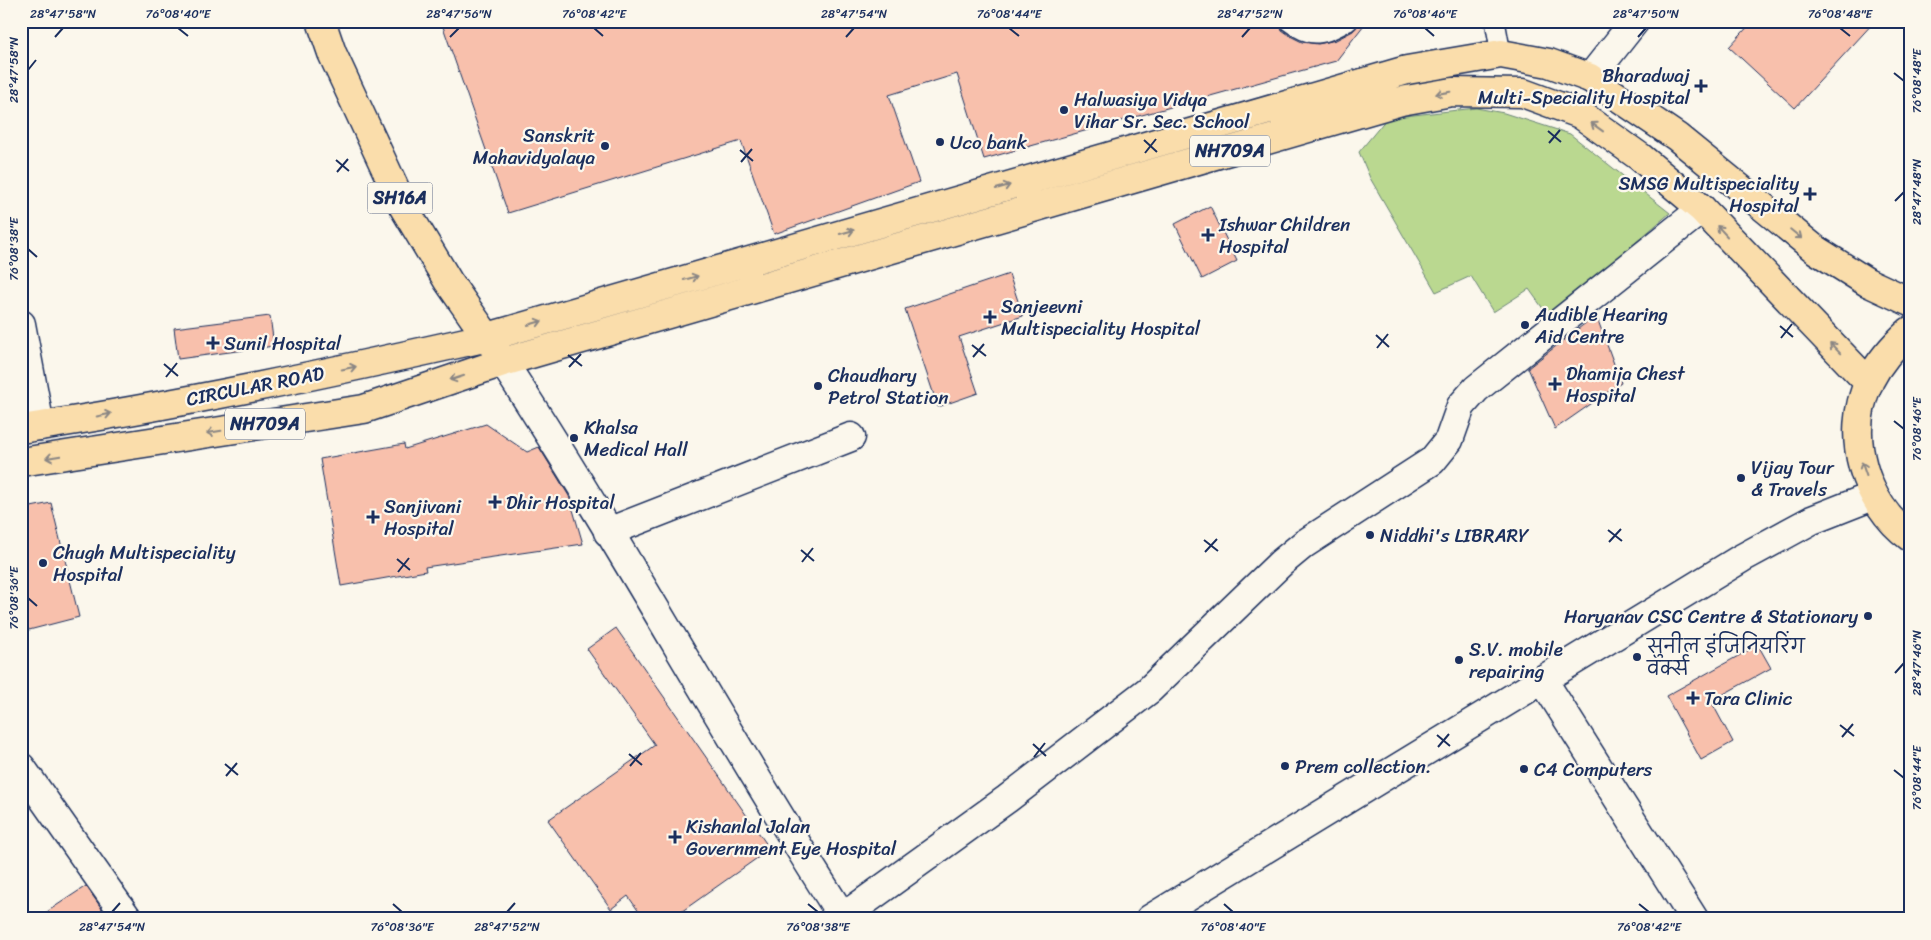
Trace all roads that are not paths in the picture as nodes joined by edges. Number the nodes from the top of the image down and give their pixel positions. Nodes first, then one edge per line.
1 (321, 21) edge
2 (1289, 21) edge
3 (1348, 21) edge
4 (1495, 21) edge
5 (1635, 21) edge
6 (1501, 54) junction
7 (1590, 78) junction
8 (1702, 209) junction
9 (1910, 302) edge
10 (21, 324) edge
11 (1910, 331) edge
12 (488, 337) junction
13 (503, 362) junction
14 (1869, 382) junction
15 (31, 428) edge
16 (851, 436) dead end
17 (21, 462) edge
18 (1873, 496) junction
19 (608, 532) junction
20 (1910, 537) edge
21 (1544, 680) junction
22 (21, 767) edge
23 (844, 918) edge
24 (128, 919) edge
25 (1150, 919) edge
26 (1694, 919) edge

1 - 12 main road, SH16A
2 - 3 lane
4 - 6 lane
5 - 7 street
6 - 7 main road, NH709A
12 -> 6 main road, NH709A
7 -> 9 main road, NH709A
8 -> 13 main road, NH709A
14 -> 8 main road, NH709A
8 - 23 street
10 - 15 street
11 - 14 main road
12 - 13 main road, SH16A
15 -> 12 main road, CIRCULAR ROAD / NH709A
13 -> 17 main road, NH709A
13 - 19 street
18 -> 14 main road
16 - 19 street
18 - 20 main road
18 - 21 street
19 - 23 street
21 - 25 street
21 - 26 street
22 - 24 street

